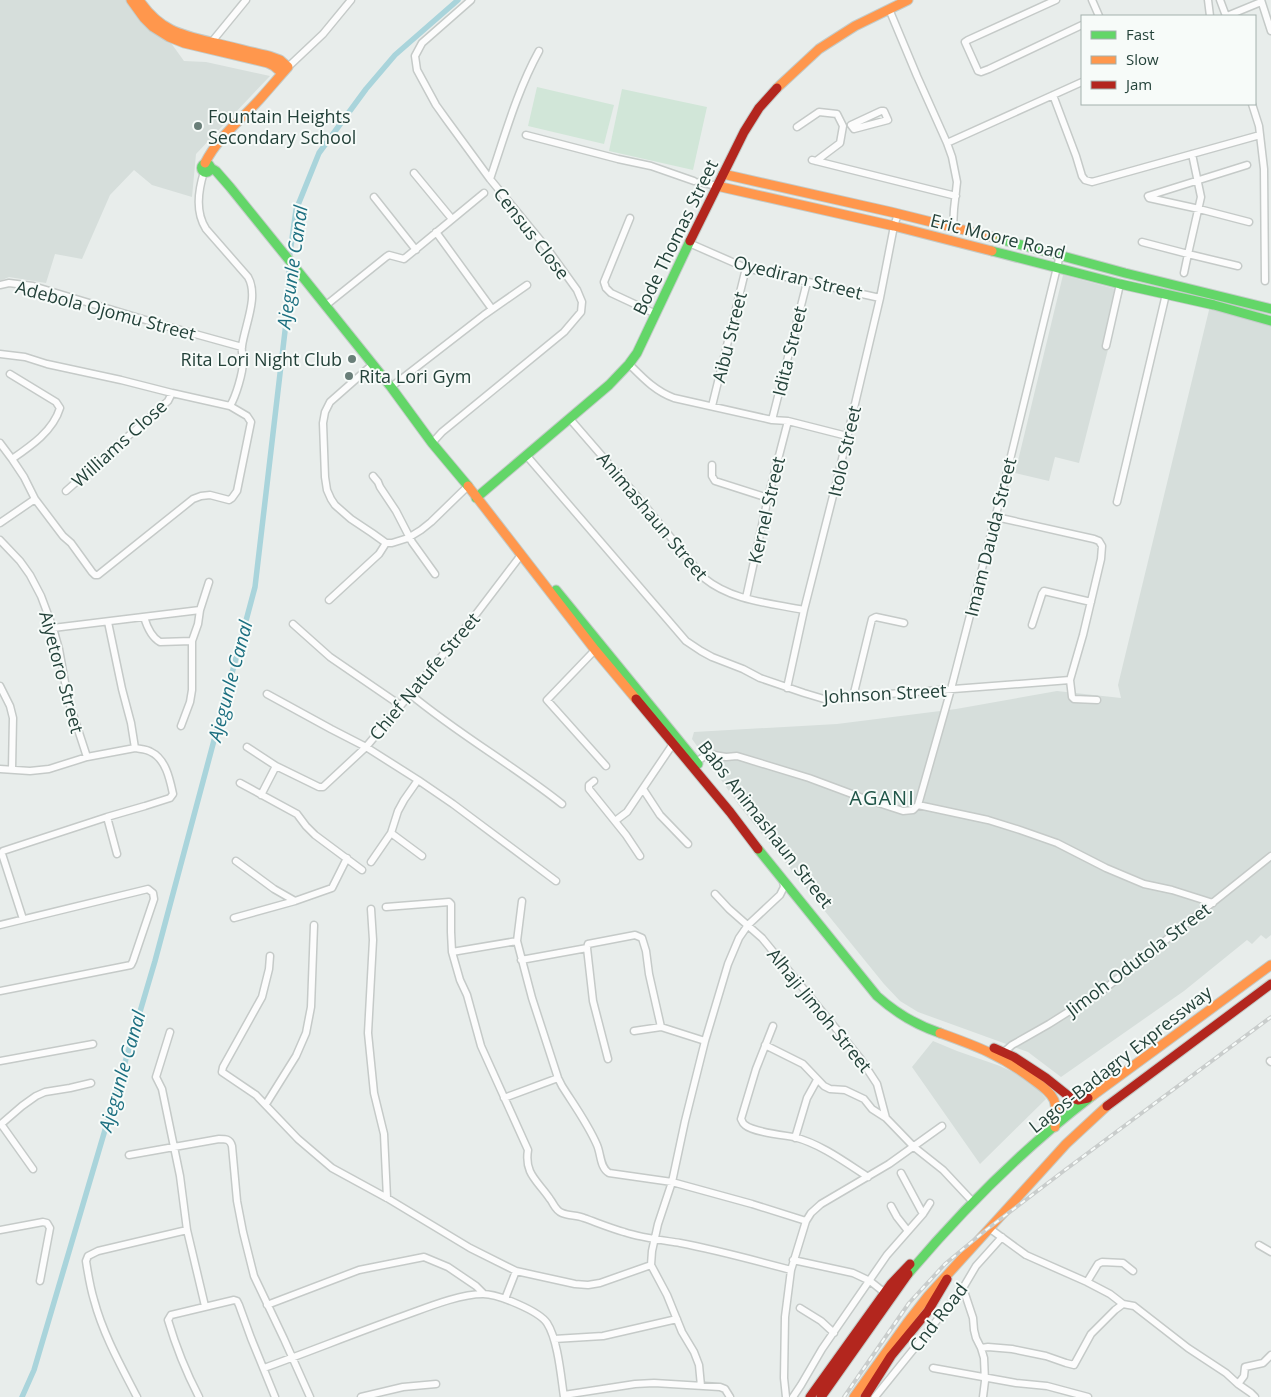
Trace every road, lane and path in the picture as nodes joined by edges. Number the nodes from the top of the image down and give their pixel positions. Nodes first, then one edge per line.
1 (131, 0) edge
2 (139, 0) edge
3 (246, 0) edge
4 (351, 0) edge
5 (470, 0) edge
6 (908, 0) edge
7 (1056, 0) edge
8 (1092, 0) edge
9 (1208, 0) edge
10 (1220, 0) edge
11 (1261, 1) edge
12 (889, 9) junction
13 (1099, 15) edge
14 (1210, 15) edge
15 (1226, 15) edge
16 (1228, 15) edge
17 (1081, 25) edge
18 (1271, 31) edge
19 (209, 46) junction
20 (539, 51) dead end
21 (288, 67) junction
22 (1081, 82) edge
23 (1053, 95) junction
24 (1252, 105) edge
25 (851, 125) junction
26 (797, 127) dead end
27 (526, 135) dead end
28 (1260, 135) junction
29 (840, 143) junction
30 (948, 143) junction
31 (1192, 154) junction
32 (1247, 166) dead end
33 (206, 168) junction
34 (414, 173) dead end
35 (723, 174) junction
36 (490, 179) junction
37 (1198, 181) junction
38 (717, 186) junction
39 (484, 193) dead end
40 (956, 196) junction
41 (374, 197) dead end
42 (1199, 209) junction
43 (898, 214) junction
44 (630, 218) dead end
45 (452, 219) junction
46 (1249, 222) dead end
47 (894, 226) junction
48 (953, 228) junction
49 (436, 232) junction
50 (1142, 242) dead end
51 (689, 243) junction
52 (416, 250) junction
53 (1188, 254) junction
54 (1060, 255) junction
55 (1238, 266) dead end
56 (1058, 267) junction
57 (746, 268) junction
58 (1184, 273) dead end
59 (1265, 281) dead end
60 (807, 282) junction
61 (1120, 284) junction
62 (0, 285) edge
63 (527, 285) dead end
64 (1166, 294) junction
65 (880, 298) junction
66 (325, 306) junction
67 (492, 309) junction
68 (1271, 309) edge
69 (656, 314) junction
70 (1271, 320) edge
71 (1106, 346) dead end
72 (242, 347) junction
73 (0, 354) edge
74 (628, 364) junction
75 (372, 365) junction
76 (10, 374) dead end
77 (391, 387) junction
78 (172, 393) junction
79 (230, 406) junction
80 (712, 406) junction
81 (570, 419) junction
82 (772, 420) junction
83 (788, 421) junction
84 (847, 436) junction
85 (0, 443) edge
86 (432, 443) junction
87 (526, 455) junction
88 (12, 459) junction
89 (712, 465) dead end
90 (372, 476) dead end
91 (66, 491) dead end
92 (474, 493) junction
93 (768, 498) junction
94 (35, 499) junction
95 (1117, 502) dead end
96 (996, 516) junction
97 (0, 523) edge
98 (409, 537) junction
99 (0, 540) edge
100 (386, 542) junction
101 (521, 555) junction
102 (434, 574) dead end
103 (208, 582) dead end
104 (746, 598) junction
105 (329, 600) dead end
106 (1092, 602) junction
107 (200, 610) junction
108 (804, 610) junction
109 (144, 617) junction
110 (108, 622) junction
111 (904, 622) dead end
112 (293, 624) dead end
113 (1032, 625) dead end
114 (53, 628) junction
115 (192, 641) junction
116 (595, 650) junction
117 (1070, 680) junction
118 (0, 686) edge
119 (787, 688) junction
120 (951, 689) junction
121 (267, 694) dead end
122 (410, 694) junction
123 (853, 697) junction
124 (1097, 700) dead end
125 (400, 705) junction
126 (181, 726) dead end
127 (675, 741) junction
128 (366, 746) junction
129 (247, 747) dead end
130 (135, 748) junction
131 (86, 757) junction
132 (696, 762) junction
133 (276, 766) junction
134 (606, 766) dead end
135 (0, 769) edge
136 (12, 769) junction
137 (418, 780) junction
138 (594, 781) dead end
139 (240, 783) dead end
140 (644, 789) junction
141 (261, 795) junction
142 (562, 804) dead end
143 (918, 804) junction
144 (107, 817) junction
145 (615, 821) junction
146 (391, 833) junction
147 (688, 844) dead end
148 (117, 854) dead end
149 (422, 856) dead end
150 (640, 856) dead end
151 (1271, 856) edge
152 (347, 858) junction
153 (236, 861) dead end
154 (371, 862) dead end
155 (362, 870) dead end
156 (556, 881) dead end
157 (783, 881) junction
158 (715, 894) dead end
159 (794, 894) junction
160 (780, 895) junction
161 (295, 901) junction
162 (522, 901) dead end
163 (1214, 903) junction
164 (386, 907) dead end
165 (371, 909) dead end
166 (234, 918) dead end
167 (23, 919) junction
168 (0, 925) edge
169 (314, 925) dead end
170 (748, 925) junction
171 (516, 940) junction
172 (587, 948) junction
173 (452, 952) junction
174 (270, 956) dead end
175 (847, 956) junction
176 (521, 960) junction
177 (1271, 965) edge
178 (1271, 984) edge
179 (0, 991) edge
180 (773, 1026) dead end
181 (661, 1027) junction
182 (634, 1031) dead end
183 (170, 1032) dead end
184 (705, 1041) junction
185 (93, 1044) dead end
186 (765, 1044) junction
187 (1003, 1054) junction
188 (608, 1059) dead end
189 (0, 1061) edge
190 (558, 1078) junction
191 (817, 1080) junction
192 (91, 1082) dead end
193 (504, 1098) junction
194 (1090, 1098) junction
195 (266, 1104) junction
196 (886, 1118) junction
197 (0, 1125) edge
198 (942, 1126) dead end
199 (1055, 1128) junction
200 (795, 1138) junction
201 (174, 1146) junction
202 (914, 1147) junction
203 (129, 1155) dead end
204 (33, 1169) dead end
205 (901, 1173) dead end
206 (868, 1177) junction
207 (672, 1182) junction
208 (387, 1198) junction
209 (930, 1202) dead end
210 (973, 1202) junction
211 (891, 1206) dead end
212 (923, 1214) junction
213 (806, 1221) junction
214 (950, 1226) junction
215 (989, 1228) junction
216 (0, 1230) edge
217 (187, 1230) junction
218 (908, 1231) junction
219 (1002, 1237) junction
220 (654, 1240) junction
221 (1259, 1245) dead end
222 (1271, 1252) edge
223 (793, 1260) junction
224 (651, 1265) junction
225 (791, 1270) junction
226 (951, 1270) junction
227 (516, 1271) junction
228 (1133, 1271) dead end
229 (40, 1281) dead end
230 (870, 1282) junction
231 (1087, 1282) junction
232 (963, 1288) junction
233 (884, 1293) junction
234 (484, 1294) junction
235 (505, 1299) junction
236 (1123, 1304) junction
237 (267, 1305) junction
238 (205, 1306) junction
239 (800, 1308) dead end
240 (676, 1320) junction
241 (834, 1333) junction
242 (554, 1339) junction
243 (981, 1348) junction
244 (1271, 1355) edge
245 (292, 1358) junction
246 (264, 1368) junction
247 (933, 1368) dead end
248 (985, 1377) junction
249 (436, 1384) dead end
250 (1238, 1384) junction
251 (701, 1386) junction
252 (564, 1396) edge
253 (137, 1397) edge
254 (199, 1397) edge
255 (276, 1397) edge
256 (310, 1397) edge
257 (361, 1397) edge
258 (730, 1397) edge
259 (786, 1397) edge
260 (793, 1397) edge
261 (810, 1397) edge
262 (821, 1397) edge
263 (854, 1397) edge
264 (864, 1397) edge
265 (875, 1397) edge
266 (983, 1397) edge
267 (1088, 1397) edge
268 (1256, 1397) edge

1 - 19 main road
2 - 19 main road
3 - 19 street
4 - 21 street
5 - 36 street, Census Close
6 - 12 main road, Bode Thomas Street
7 - 17 street
8 - 13 street
9 - 14 street
10 - 15 street
11 - 16 street
11 - 18 street
12 - 30 street
12 - 35 main road, Bode Thomas Street
19 - 21 main road
20 - 36 street
21 - 33 main road
22 - 23 street
23 - 30 street
23 - 31 street
24 - 28 street
25 - 25 street
25 - 29 street
26 - 29 street
27 - 38 street
28 - 31 street
28 - 59 street
29 - 40 street
30 - 40 street
31 - 37 street
32 - 37 street
33 - 66 main road, Babs Animashaun Street
33 - 72 street
34 - 45 street
35 - 38 main road, Bode Thomas Street
35 - 43 main road, Eric Moore Road
36 - 86 street, Census Close
37 - 42 street
37 - 42 street
38 - 47 main road, Eric Moore Road
38 - 51 main road, Bode Thomas Street
39 - 45 street
40 - 48 street
41 - 52 street
42 - 46 street
42 - 53 street
43 - 47 street, Itolo Street
43 - 48 main road, Eric Moore Road
44 - 69 street
45 - 49 street
47 - 56 main road, Eric Moore Road
47 - 65 street, Itolo Street
48 - 54 main road, Eric Moore Road
49 - 52 street
49 - 67 street
50 - 53 street
51 - 57 street, Oyediran Street
51 - 69 main road, Bode Thomas Street
52 - 66 street
53 - 55 street
53 - 58 street
54 - 56 street, Imam Dauda Street
54 - 68 main road, Eric Moore Road
56 - 61 main road, Eric Moore Road
56 - 96 street, Imam Dauda Street
57 - 60 street, Oyediran Street
57 - 80 street, Aibu Street
60 - 65 street, Oyediran Street
60 - 82 street, Idita Street
61 - 64 main road, Eric Moore Road
61 - 71 street
62 - 72 street, Adebola Ojomu Street
63 - 67 street
64 - 70 main road, Eric Moore Road
64 - 95 street
65 - 84 street, Itolo Street
66 - 75 main road, Babs Animashaun Street
67 - 77 street
69 - 74 main road, Bode Thomas Street
72 - 79 street
73 - 78 street
74 - 80 street
74 - 81 main road, Bode Thomas Street
75 - 77 main road, Babs Animashaun Street
75 - 100 street
76 - 88 street
77 - 86 main road, Babs Animashaun Street
78 - 79 street
78 - 91 street, Williams Close
79 - 94 street
80 - 82 street
81 - 87 main road, Bode Thomas Street
81 - 104 street, Animashaun Street
82 - 83 street
83 - 84 street
83 - 93 street, Kernel Street
84 - 108 street, Itolo Street
85 - 88 street
86 - 92 main road, Babs Animashaun Street
87 - 92 main road, Bode Thomas Street
87 - 119 street, Johnson Street
88 - 94 street
89 - 93 street
90 - 98 street
92 - 98 street
92 - 101 main road, Babs Animashaun Street
92 - 127 main road, Babs Animashaun Street
93 - 104 street, Kernel Street
94 - 97 street
96 - 106 street
96 - 120 street, Imam Dauda Street
98 - 100 street
98 - 102 street
99 - 114 street, Aiyetoro Street
100 - 105 street
101 - 116 main road, Babs Animashaun Street
101 - 122 street, Chief Natufe Street
103 - 107 street
104 - 108 street, Animashaun Street
106 - 113 street
106 - 117 street
107 - 109 street
107 - 115 street
108 - 119 street, Itolo Street
109 - 110 street
109 - 115 street
110 - 114 street
110 - 130 street
111 - 123 street
112 - 125 street
114 - 131 street, Aiyetoro Street
115 - 126 street
116 - 127 main road, Babs Animashaun Street
116 - 134 street
117 - 120 street, Johnson Street
117 - 124 street
118 - 136 street
119 - 123 street, Johnson Street
120 - 123 street, Johnson Street
120 - 143 street, Imam Dauda Street
121 - 128 street
122 - 125 street, Chief Natufe Street
122 - 142 street
125 - 128 street, Chief Natufe Street
127 - 132 main road, Babs Animashaun Street
127 - 140 street
127 - 157 main road, Babs Animashaun Street
128 - 133 street, Chief Natufe Street
128 - 137 street
129 - 133 street
130 - 131 street
130 - 144 street
131 - 136 street
132 - 143 street
132 - 175 main road, Babs Animashaun Street
133 - 141 street
135 - 136 street
137 - 146 street
137 - 156 street
138 - 145 street
139 - 141 street
140 - 145 street
140 - 147 street
141 - 152 street
143 - 163 street
144 - 148 street
144 - 167 street
145 - 150 street
146 - 149 street
146 - 154 street
151 - 163 street, Jimoh Odutola Street
152 - 155 street
152 - 161 street
153 - 161 street
157 - 159 main road, Babs Animashaun Street
157 - 160 street
158 - 170 street, Alhaji Jimoh Street
159 - 160 street
159 - 175 main road, Babs Animashaun Street
160 - 170 street
161 - 166 street
162 - 171 street
163 - 187 street, Jimoh Odutola Street
164 - 173 street
165 - 208 street
167 - 168 street
167 - 179 street
169 - 195 street
170 - 184 street
170 - 196 street, Alhaji Jimoh Street
171 - 173 street
171 - 176 street
172 - 176 street
172 - 181 street
172 - 188 street
173 - 193 street
174 - 195 street
175 - 187 main road, Babs Animashaun Street
176 - 190 street
177 - 194 main road, Lagos-Badagry Expressway
178 - 215 main road, Lagos-Badagry Expressway
180 - 186 street
181 - 182 street
181 - 184 street
183 - 201 street
184 - 207 street
185 - 189 street
186 - 191 street
186 - 200 street
187 - 194 main road, Babs Animashaun Street
187 - 199 main road, Babs Animashaun Street
190 - 193 street
190 - 207 street
191 - 196 street
191 - 200 street
192 - 197 street
193 - 220 street
194 - 199 main road, Lagos-Badagry Expressway
195 - 208 street
196 - 202 street
197 - 204 street
198 - 202 street
199 - 210 main road, Lagos-Badagry Expressway
200 - 206 street
201 - 203 street
201 - 217 street
201 - 237 street
202 - 206 street
202 - 210 street
205 - 212 street
206 - 213 street
207 - 213 street
207 - 220 street
208 - 227 street
209 - 212 street
210 - 214 main road, Lagos-Badagry Expressway
211 - 218 street
212 - 218 street
213 - 223 street
214 - 233 main road, Lagos-Badagry Expressway
214 - 262 main road, Lagos-Badagry Expressway
215 - 219 street
215 - 226 main road, Lagos-Badagry Expressway
216 - 229 street
217 - 238 street
217 - 253 street
218 - 230 street
219 - 231 street
219 - 232 street, Cnd Road
220 - 224 street
220 - 225 street
221 - 222 street
223 - 225 street
223 - 230 street
224 - 227 street
224 - 240 street
225 - 259 street
226 - 263 main road
226 - 264 main road, Lagos-Badagry Expressway
227 - 235 street
228 - 231 street
230 - 233 street
230 - 241 street
231 - 236 street
232 - 243 street
232 - 265 street, Cnd Road
233 - 261 main road, Lagos-Badagry Expressway
234 - 235 street
234 - 237 street
234 - 245 street
235 - 242 street
236 - 243 street
236 - 250 street
237 - 245 street
238 - 246 street
238 - 254 street
239 - 241 street
240 - 242 street
240 - 251 street
241 - 260 street
242 - 252 street
243 - 248 street
244 - 250 street
245 - 246 street
245 - 256 street
246 - 255 street
247 - 248 street
248 - 266 street
248 - 267 street
249 - 257 street
250 - 268 street
251 - 252 street
251 - 258 street

